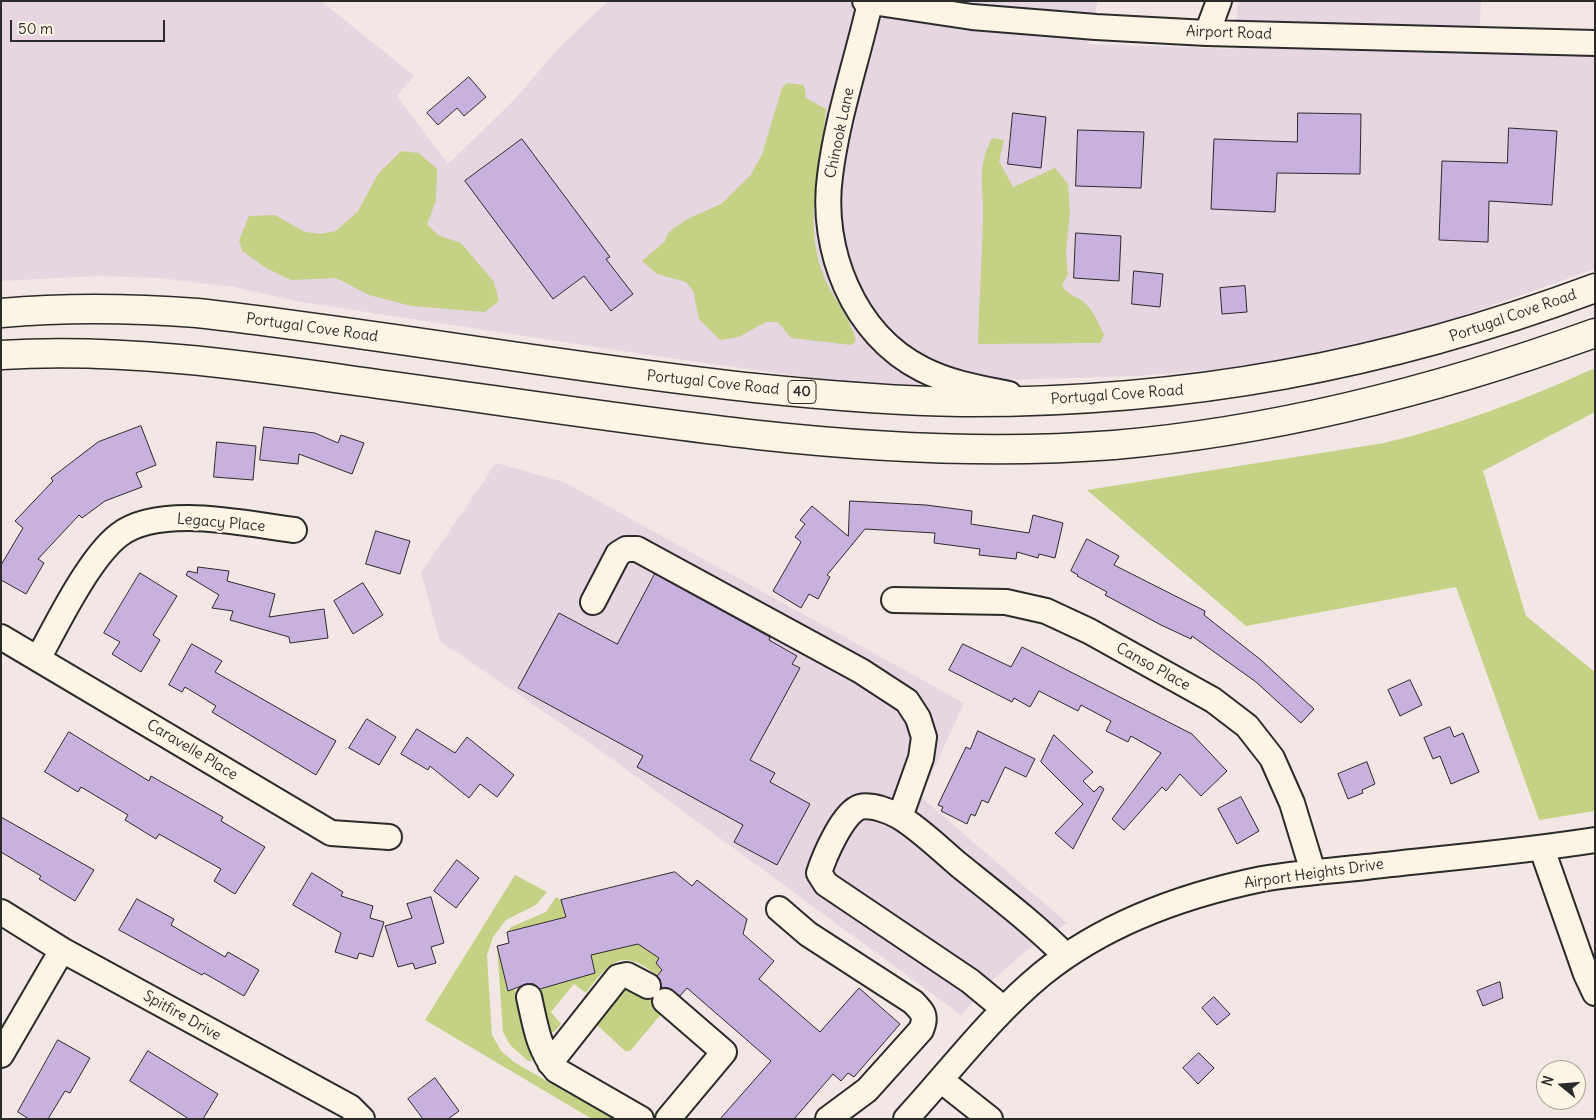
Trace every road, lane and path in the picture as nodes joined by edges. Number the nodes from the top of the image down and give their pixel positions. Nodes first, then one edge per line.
1 (1219, 1) edge
2 (868, 2) edge
3 (1207, 32) junction
4 (1595, 43) edge
5 (1595, 288) edge
6 (1, 313) edge
7 (1595, 333) edge
8 (1, 355) edge
9 (1050, 401) junction
10 (294, 530) dead end
11 (894, 600) dead end
12 (593, 602) dead end
13 (1, 638) edge
14 (38, 659) junction
15 (900, 817) junction
16 (390, 837) dead end
17 (1595, 840) edge
18 (1542, 849) junction
19 (1313, 872) junction
20 (779, 909) dead end
21 (1, 912) edge
22 (62, 950) junction
23 (1066, 956) junction
24 (1595, 993) edge
25 (529, 997) dead end
26 (1004, 1009) junction
27 (1, 1055) edge
28 (550, 1063) junction
29 (942, 1080) junction
30 (362, 1119) edge
31 (641, 1119) edge
32 (668, 1119) edge
33 (828, 1119) edge
34 (906, 1119) edge
35 (990, 1119) edge

1 - 3 street
2 - 3 street, Airport Road
2 - 9 street, Chinook Lane
3 - 4 street, Airport Road
5 - 9 main road, Portugal Cove Road / 40
6 - 9 main road, Portugal Cove Road / 40
7 - 8 main road
10 - 14 street, Legacy Place
11 - 19 street, Canso Place
12 - 15 street
13 - 14 street, Caravelle Place
14 - 16 street, Caravelle Place
15 - 23 street
15 - 26 street
17 - 18 street, Airport Heights Drive
18 - 19 street, Airport Heights Drive
18 - 24 street
19 - 23 street, Airport Heights Drive
20 - 33 street
21 - 22 street, Spitfire Drive
22 - 27 street
22 - 30 street, Spitfire Drive
23 - 26 street, Airport Heights Drive
25 - 28 street
26 - 29 street, Airport Heights Drive
28 - 31 street
28 - 32 street
29 - 34 street, Airport Heights Drive
29 - 35 street

